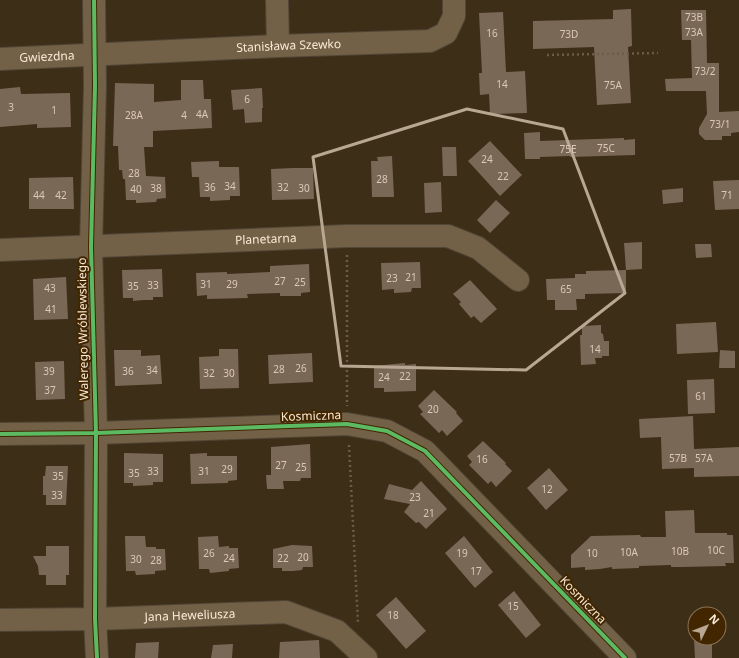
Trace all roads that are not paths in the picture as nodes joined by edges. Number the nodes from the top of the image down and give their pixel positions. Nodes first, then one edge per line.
1 (94, 0) edge
2 (277, 0) edge
3 (454, 0) edge
4 (278, 46) junction
5 (94, 55) junction
6 (0, 59) edge
7 (91, 247) junction
8 (0, 250) edge
9 (518, 280) dead end
10 (96, 433) junction
11 (0, 434) edge
12 (95, 619) junction
13 (0, 620) edge
14 (363, 655) edge
15 (97, 658) edge
16 (625, 658) edge

1 - 5 street, Walerego Wróblewskiego
2 - 4 street
3 - 4 street, Stanisława Szewko
4 - 5 street, Stanisława Szewko
5 - 6 street, Gwiezdna
5 - 7 street, Walerego Wróblewskiego
7 - 8 street, Planetarna
7 - 9 street, Planetarna
7 - 10 street, Walerego Wróblewskiego
10 - 11 street, Kosmiczna
10 - 12 street, Walerego Wróblewskiego
10 - 16 street, Kosmiczna
12 - 13 street, Jana Heweliusza
12 - 14 street, Jana Heweliusza
12 - 15 street, Walerego Wróblewskiego

